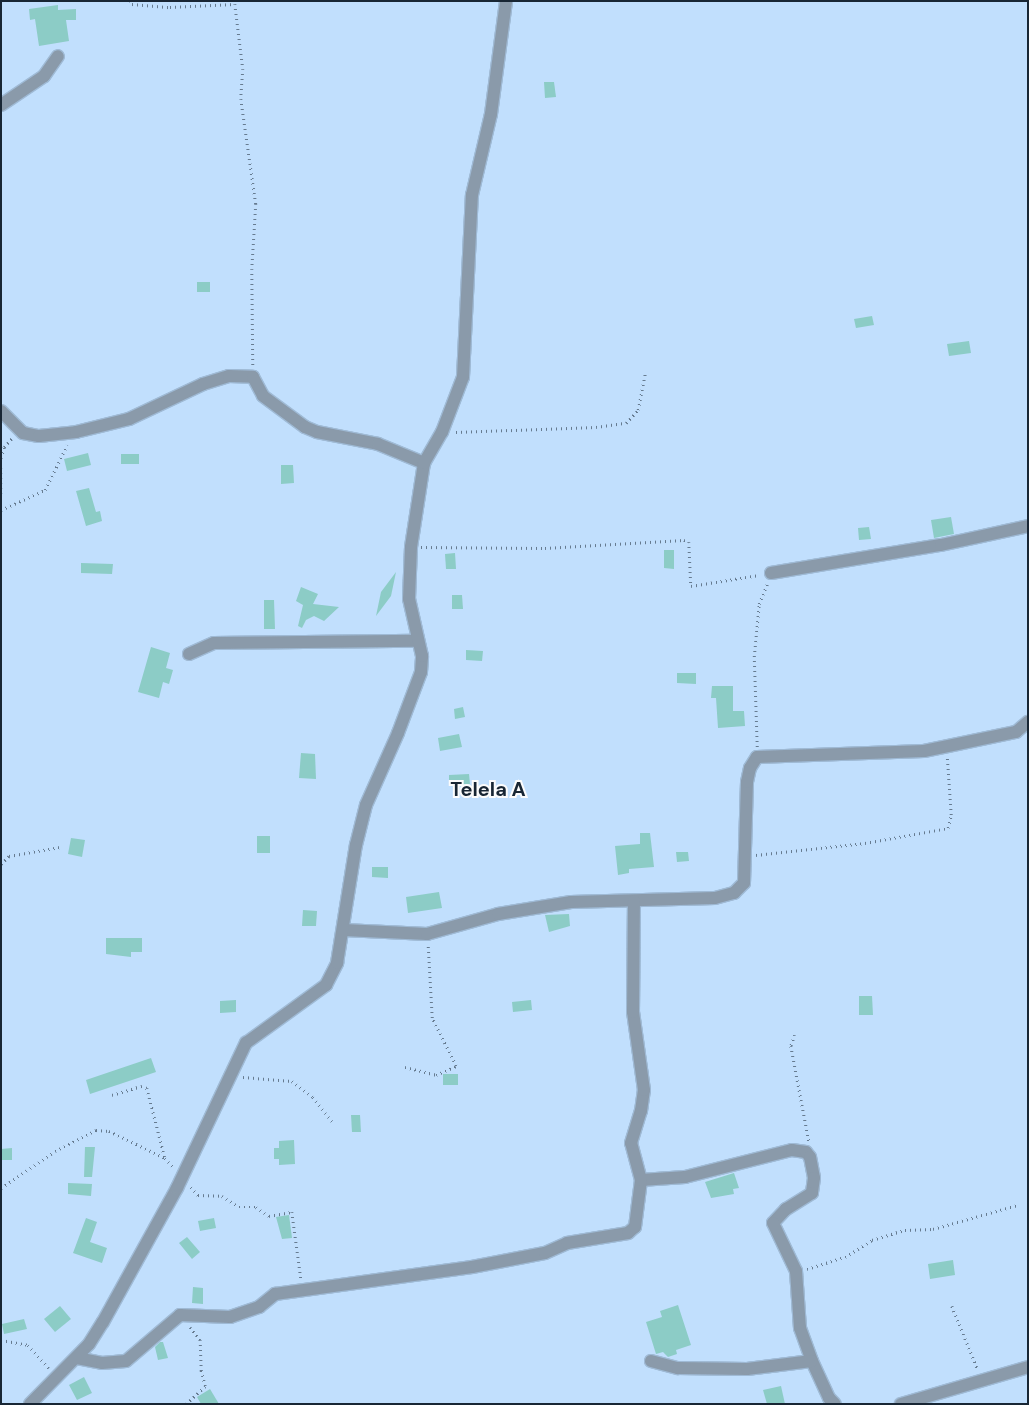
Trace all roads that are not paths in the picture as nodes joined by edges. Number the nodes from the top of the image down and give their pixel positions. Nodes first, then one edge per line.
1 (506, 1) edge
2 (58, 56) dead end
3 (1, 105) edge
4 (1, 411) edge
5 (424, 463) junction
6 (1028, 526) edge
7 (771, 573) road end
8 (417, 642) junction
9 (189, 654) dead end
10 (1028, 722) edge
11 (634, 902) junction
12 (344, 930) junction
13 (641, 1180) junction
14 (76, 1358) junction
15 (651, 1361) dead end
16 (812, 1361) junction
17 (1028, 1367) edge
18 (30, 1404) edge
19 (835, 1404) edge
20 (900, 1404) edge

1 - 5 street
2 - 3 street
4 - 5 street
5 - 8 street
6 - 7 street
8 - 9 street
8 - 12 street
10 - 11 street
11 - 12 street
11 - 13 street
12 - 14 street
13 - 14 street
13 - 16 street
14 - 18 street
15 - 16 street
16 - 19 street
17 - 20 street

